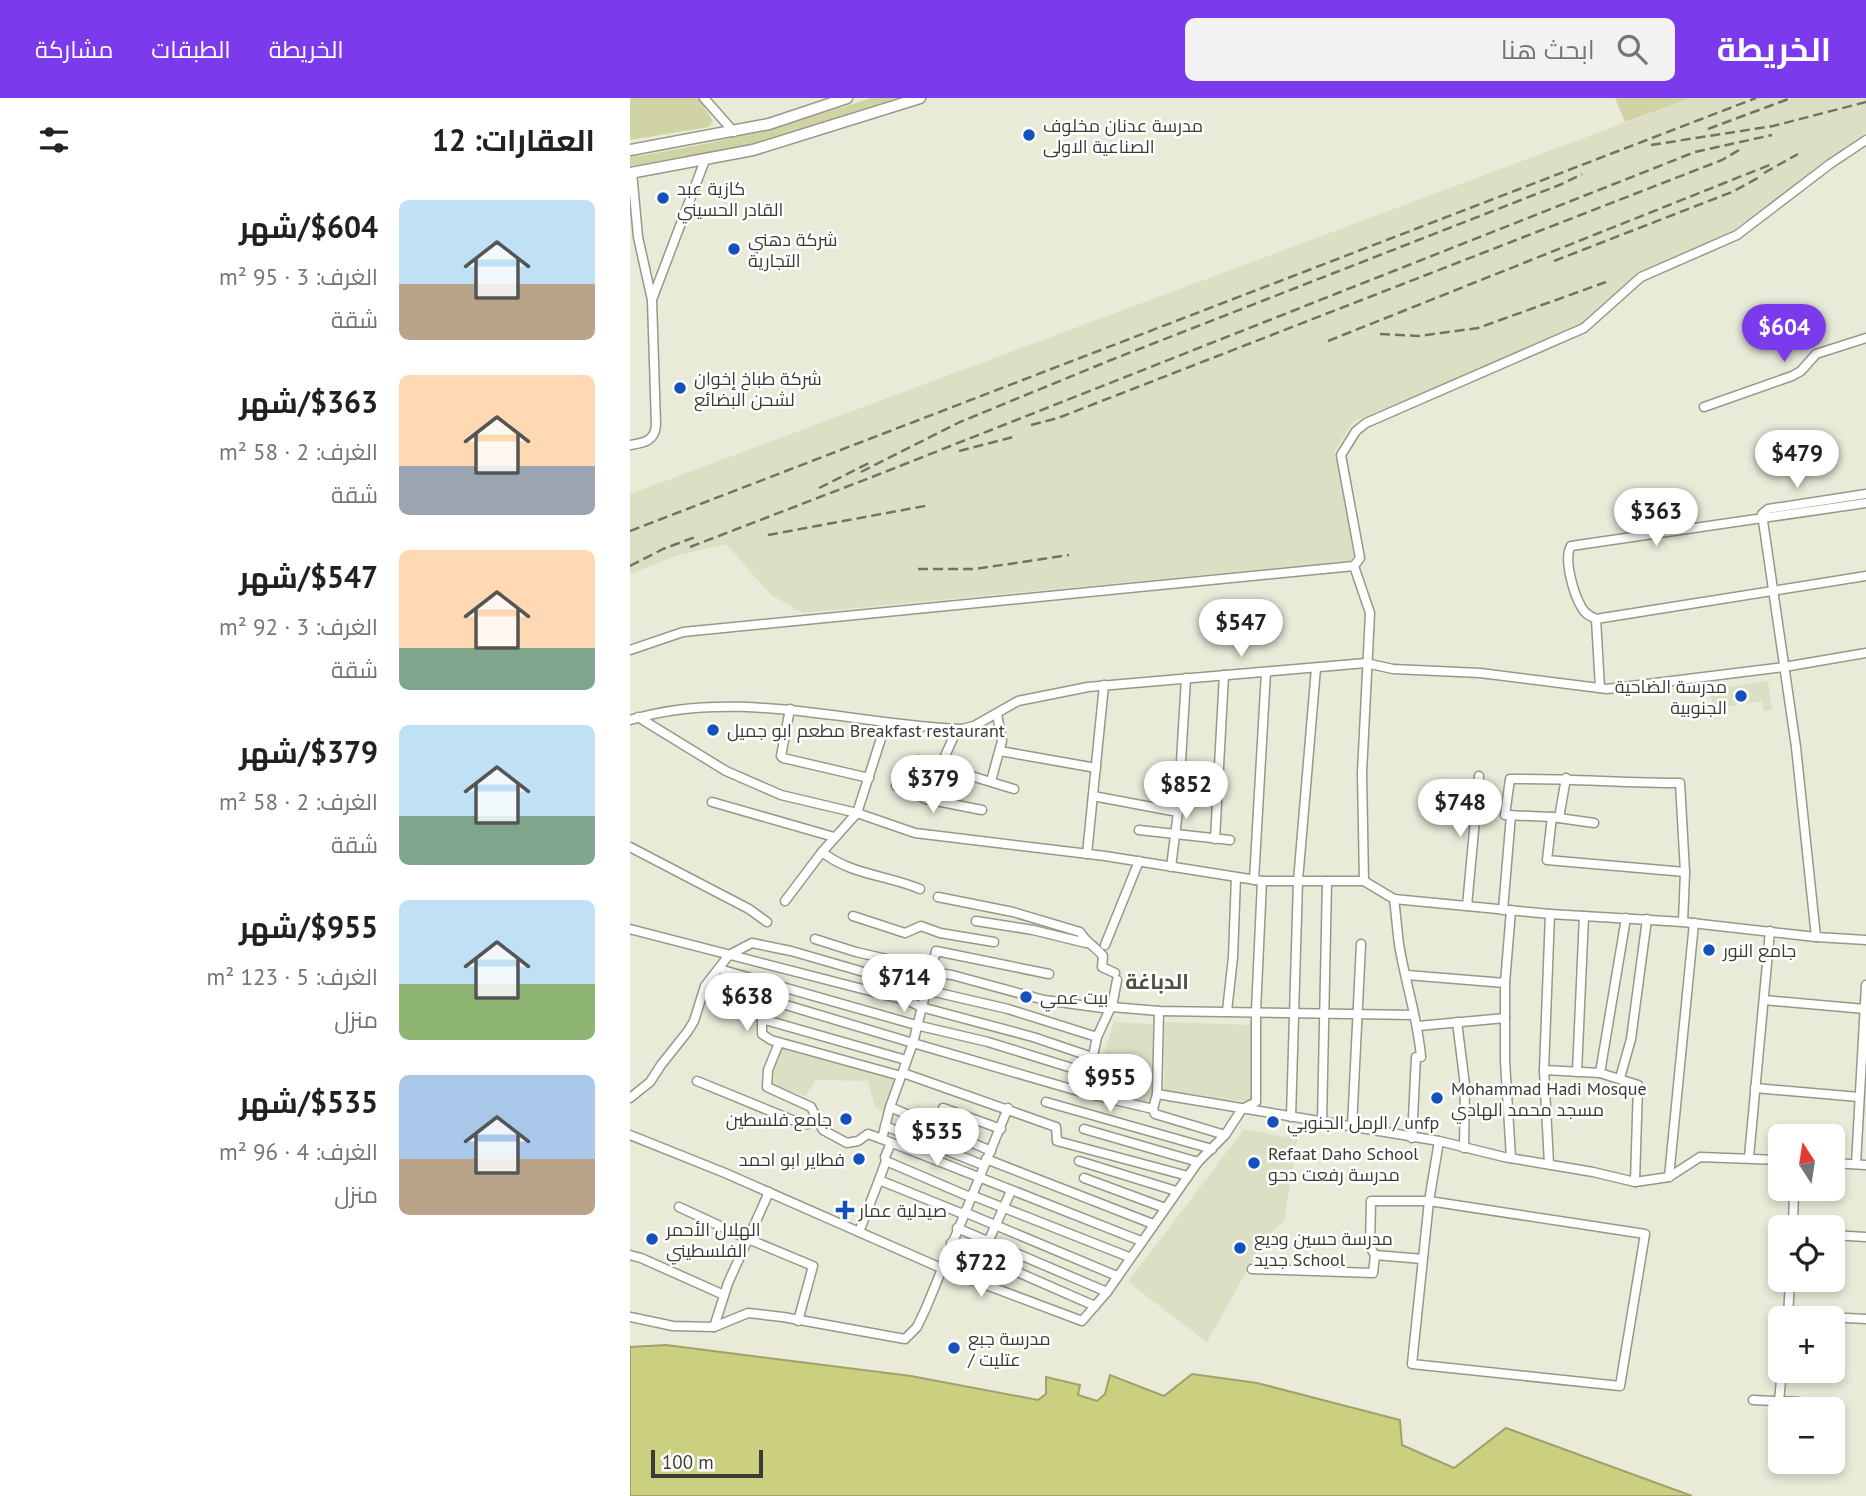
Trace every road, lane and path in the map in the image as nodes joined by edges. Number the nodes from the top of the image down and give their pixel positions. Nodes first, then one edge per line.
1 (704, 98) edge
2 (847, 98) edge
3 (915, 99) edge
4 (734, 132) junction
5 (1866, 140) edge
6 (630, 150) edge
7 (705, 160) junction
8 (631, 173) edge
9 (633, 214) edge
10 (652, 300) junction
11 (1866, 338) edge
12 (1704, 407) dead end
13 (630, 445) edge
14 (1866, 494) edge
15 (1866, 503) edge
16 (1763, 518) junction
17 (1354, 566) junction
18 (1866, 576) edge
19 (1774, 590) junction
20 (1596, 619) junction
21 (630, 650) edge
22 (1866, 653) edge
23 (1366, 663) junction
24 (1784, 667) junction
25 (1317, 668) junction
26 (1266, 672) junction
27 (1224, 675) junction
28 (1186, 678) junction
29 (1104, 685) junction
30 (1600, 688) junction
31 (790, 709) junction
32 (997, 714) junction
33 (634, 719) edge
34 (886, 723) junction
35 (957, 729) junction
36 (1000, 751) junction
37 (918, 760) dead end
38 (941, 767) junction
39 (1096, 768) junction
40 (1479, 776) dead end
41 (869, 778) junction
42 (1566, 778) junction
43 (991, 781) junction
44 (896, 786) dead end
45 (1014, 789) dead end
46 (1093, 796) junction
47 (926, 799) junction
48 (712, 802) dead end
49 (982, 810) dead end
50 (1178, 811) junction
51 (857, 813) junction
52 (1511, 815) junction
53 (1555, 818) junction
54 (1594, 823) dead end
55 (1139, 830) dead end
56 (1175, 834) junction
57 (834, 837) junction
58 (1215, 839) junction
59 (1230, 840) dead end
60 (630, 847) edge
61 (822, 852) junction
62 (1087, 854) junction
63 (1139, 861) junction
64 (1171, 867) junction
65 (1685, 872) junction
66 (1236, 877) junction
67 (1258, 880) junction
68 (1298, 881) junction
69 (1327, 881) junction
70 (1364, 881) junction
71 (920, 889) dead end
72 (938, 897) dead end
73 (1394, 899) junction
74 (785, 901) dead end
75 (1467, 906) junction
76 (1507, 910) junction
77 (1550, 914) junction
78 (853, 916) dead end
79 (1584, 916) junction
80 (1626, 918) junction
81 (1647, 919) junction
82 (976, 921) dead end
83 (767, 922) dead end
84 (1683, 922) junction
85 (1694, 923) junction
86 (630, 929) edge
87 (1770, 931) junction
88 (940, 933) junction
89 (1816, 937) junction
90 (816, 939) dead end
91 (1866, 940) edge
92 (994, 942) dead end
93 (1086, 943) junction
94 (1361, 944) dead end
95 (1105, 945) dead end
96 (936, 951) junction
97 (729, 955) junction
98 (719, 969) junction
99 (931, 972) junction
100 (1049, 974) dead end
101 (1407, 975) junction
102 (709, 982) junction
103 (1505, 983) junction
104 (1866, 985) edge
105 (926, 989) junction
106 (1764, 1000) junction
107 (768, 1001) junction
108 (921, 1007) junction
109 (1111, 1008) junction
110 (1865, 1009) edge
111 (1159, 1011) junction
112 (1227, 1011) junction
113 (1256, 1011) junction
114 (1294, 1012) junction
115 (1324, 1012) junction
116 (1357, 1013) junction
117 (1414, 1014) junction
118 (1505, 1018) junction
119 (762, 1019) junction
120 (1457, 1022) junction
121 (916, 1025) junction
122 (1418, 1026) junction
123 (1097, 1037) junction
124 (779, 1043) junction
125 (913, 1043) junction
126 (1092, 1057) junction
127 (906, 1060) junction
128 (1544, 1070) junction
129 (1577, 1072) junction
130 (1088, 1073) junction
131 (1600, 1073) junction
132 (902, 1075) junction
133 (1620, 1078) junction
134 (697, 1081) dead end
135 (1755, 1088) junction
136 (1085, 1093) junction
137 (1157, 1094) junction
138 (630, 1098) edge
139 (1046, 1102) dead end
140 (1861, 1103) edge
141 (890, 1107) junction
142 (943, 1108) dead end
143 (1008, 1108) junction
144 (1153, 1109) junction
145 (1242, 1109) junction
146 (816, 1117) junction
147 (1291, 1117) junction
148 (1322, 1122) junction
149 (885, 1126) junction
150 (1352, 1127) junction
151 (1001, 1129) junction
152 (1084, 1129) dead end
153 (630, 1135) edge
154 (1225, 1135) junction
155 (1412, 1138) junction
156 (882, 1139) junction
157 (1439, 1141) junction
158 (891, 1143) junction
159 (1464, 1148) junction
160 (1212, 1149) junction
161 (1749, 1157) junction
162 (987, 1158) junction
163 (1510, 1158) junction
164 (1768, 1159) edge
165 (887, 1161) junction
166 (1079, 1161) dead end
167 (1198, 1162) junction
168 (1549, 1164) junction
169 (1845, 1164) edge
170 (1856, 1164) junction
171 (1866, 1165) edge
172 (1188, 1176) junction
173 (979, 1177) junction
174 (1669, 1177) junction
175 (1084, 1178) dead end
176 (879, 1180) junction
177 (1634, 1182) junction
178 (1011, 1191) junction
179 (1176, 1191) junction
180 (769, 1192) junction
181 (970, 1196) junction
182 (1429, 1201) junction
183 (679, 1207) dead end
184 (1165, 1208) junction
185 (1003, 1209) junction
186 (964, 1213) junction
187 (1153, 1224) junction
188 (995, 1225) junction
189 (957, 1228) junction
190 (859, 1232) junction
191 (1845, 1236) edge
192 (1866, 1237) edge
193 (748, 1239) junction
194 (988, 1240) junction
195 (1141, 1241) junction
196 (951, 1243) junction
197 (630, 1255) edge
198 (1375, 1255) junction
199 (981, 1256) junction
200 (1129, 1257) junction
201 (1423, 1259) junction
202 (941, 1268) junction
203 (1252, 1269) dead end
204 (1117, 1276) junction
205 (971, 1280) junction
206 (1107, 1292) junction
207 (724, 1295) junction
208 (1095, 1306) junction
209 (630, 1317) edge
210 (1845, 1318) edge
211 (1866, 1319) edge
212 (797, 1321) junction
213 (714, 1327) junction
214 (1753, 1400) dead end
215 (1768, 1401) edge

1 - 4 street
2 - 4 main road
3 - 7 main road
4 - 6 main road
5 - 17 street
7 - 8 main road
7 - 10 street
8 - 9 street
9 - 10 street
10 - 13 street
11 - 12 street
14 - 16 street
15 - 16 street
16 - 19 street
16 - 20 street
17 - 21 street
17 - 23 street
18 - 19 street
19 - 20 street
19 - 24 street
20 - 30 street
22 - 24 street
23 - 25 street
23 - 30 street
23 - 70 street
24 - 30 street
24 - 89 street
25 - 26 street
25 - 68 street
26 - 27 street
26 - 67 street
27 - 28 street
27 - 58 street
28 - 29 street
28 - 50 street
29 - 32 street
29 - 39 street
31 - 33 street
31 - 34 street
31 - 41 street
32 - 35 street
32 - 36 street
33 - 51 street
34 - 35 street
34 - 41 street
35 - 38 street
36 - 39 street
36 - 43 street
37 - 38 street
38 - 43 street
38 - 47 street
39 - 46 street
40 - 75 street
41 - 51 street
42 - 52 street
42 - 53 street
42 - 65 street
43 - 45 street
44 - 47 street
46 - 50 street
46 - 62 street
47 - 49 street
48 - 57 street
50 - 56 street
51 - 57 street
51 - 62 street
52 - 53 street
52 - 76 street
53 - 54 street
53 - 65 street
55 - 56 street
56 - 58 street
56 - 64 street
57 - 61 street
58 - 59 street
60 - 83 street
61 - 71 street
61 - 74 street
62 - 63 street
63 - 64 street
63 - 95 street
64 - 66 street
65 - 84 street
66 - 67 street
66 - 112 street
67 - 68 street
67 - 113 street
68 - 69 street
68 - 114 street
69 - 70 street
69 - 115 street
70 - 73 street
72 - 93 street
73 - 75 street
73 - 101 street
75 - 76 street
76 - 77 street
76 - 103 street
77 - 79 street
77 - 128 street
78 - 88 street
79 - 80 street
79 - 129 street
80 - 81 street
80 - 131 street
81 - 84 street
81 - 133 street
82 - 93 street
84 - 85 street
85 - 87 street
85 - 174 street
86 - 97 street
87 - 89 street
87 - 106 street
88 - 92 street
88 - 96 street
89 - 91 street
90 - 99 street
93 - 109 street
94 - 116 street
96 - 99 street
96 - 100 street
97 - 98 street
97 - 105 street
97 - 108 street
98 - 102 street
98 - 121 street
99 - 105 street
99 - 109 street
101 - 103 street
101 - 117 street
102 - 107 street
102 - 138 street
103 - 118 street
104 - 110 street
105 - 108 street
105 - 123 street
106 - 110 street
106 - 135 street
107 - 119 street
107 - 125 street
108 - 121 street
108 - 126 street
109 - 111 street
109 - 123 street
110 - 140 street
111 - 112 street
111 - 137 street
112 - 113 street
113 - 114 street
113 - 145 street
114 - 115 street
114 - 147 street
115 - 116 street
115 - 148 street
116 - 117 street
116 - 150 street
117 - 122 street
118 - 120 street
118 - 163 street
119 - 124 street
119 - 127 street
120 - 122 street
120 - 159 street
121 - 125 street
121 - 130 street
122 - 155 street
123 - 126 street
124 - 132 street
124 - 146 street
125 - 127 street
125 - 136 street
126 - 130 street
127 - 132 street
128 - 129 street
128 - 168 street
129 - 131 street
130 - 136 street
131 - 133 street
132 - 141 street
132 - 143 street
133 - 177 street
134 - 146 street
135 - 140 street
135 - 161 street
136 - 144 street
137 - 144 street
137 - 145 street
139 - 160 street
140 - 170 street
141 - 149 street
141 - 162 street
142 - 151 street
143 - 151 street
143 - 172 street
144 - 154 street
145 - 147 street
145 - 154 street
146 - 156 street
147 - 148 street
148 - 150 street
149 - 156 street
149 - 162 street
150 - 155 street
151 - 162 street
152 - 167 street
153 - 180 street
154 - 160 street
155 - 157 street
156 - 158 street
157 - 159 street
157 - 182 street
158 - 165 street
158 - 173 street
159 - 163 street
160 - 167 street
161 - 164 street
161 - 174 street
162 - 173 street
162 - 187 street
163 - 168 street
165 - 176 street
165 - 181 street
166 - 179 street
167 - 172 street
168 - 177 street
169 - 170 street
170 - 171 street
172 - 179 street
173 - 178 street
173 - 181 street
174 - 177 street
175 - 184 street
176 - 186 street
176 - 190 street
178 - 185 street
178 - 195 street
179 - 184 street
180 - 190 street
180 - 193 street
181 - 185 street
181 - 186 street
182 - 198 street
182 - 201 street
182 - 201 street
183 - 193 street
184 - 187 street
185 - 188 street
185 - 200 street
186 - 188 street
186 - 189 street
187 - 195 street
188 - 194 street
188 - 204 street
189 - 194 street
189 - 196 street
190 - 202 street
191 - 192 street
193 - 207 street
193 - 212 street
194 - 199 street
194 - 206 street
195 - 200 street
196 - 199 street
196 - 202 street
197 - 207 street
198 - 201 street
198 - 203 street
199 - 205 street
199 - 208 street
200 - 204 street
202 - 205 street
202 - 212 street
204 - 206 street
205 - 208 street
206 - 208 street
207 - 213 street
209 - 213 street
210 - 211 street
212 - 213 street
214 - 215 street

